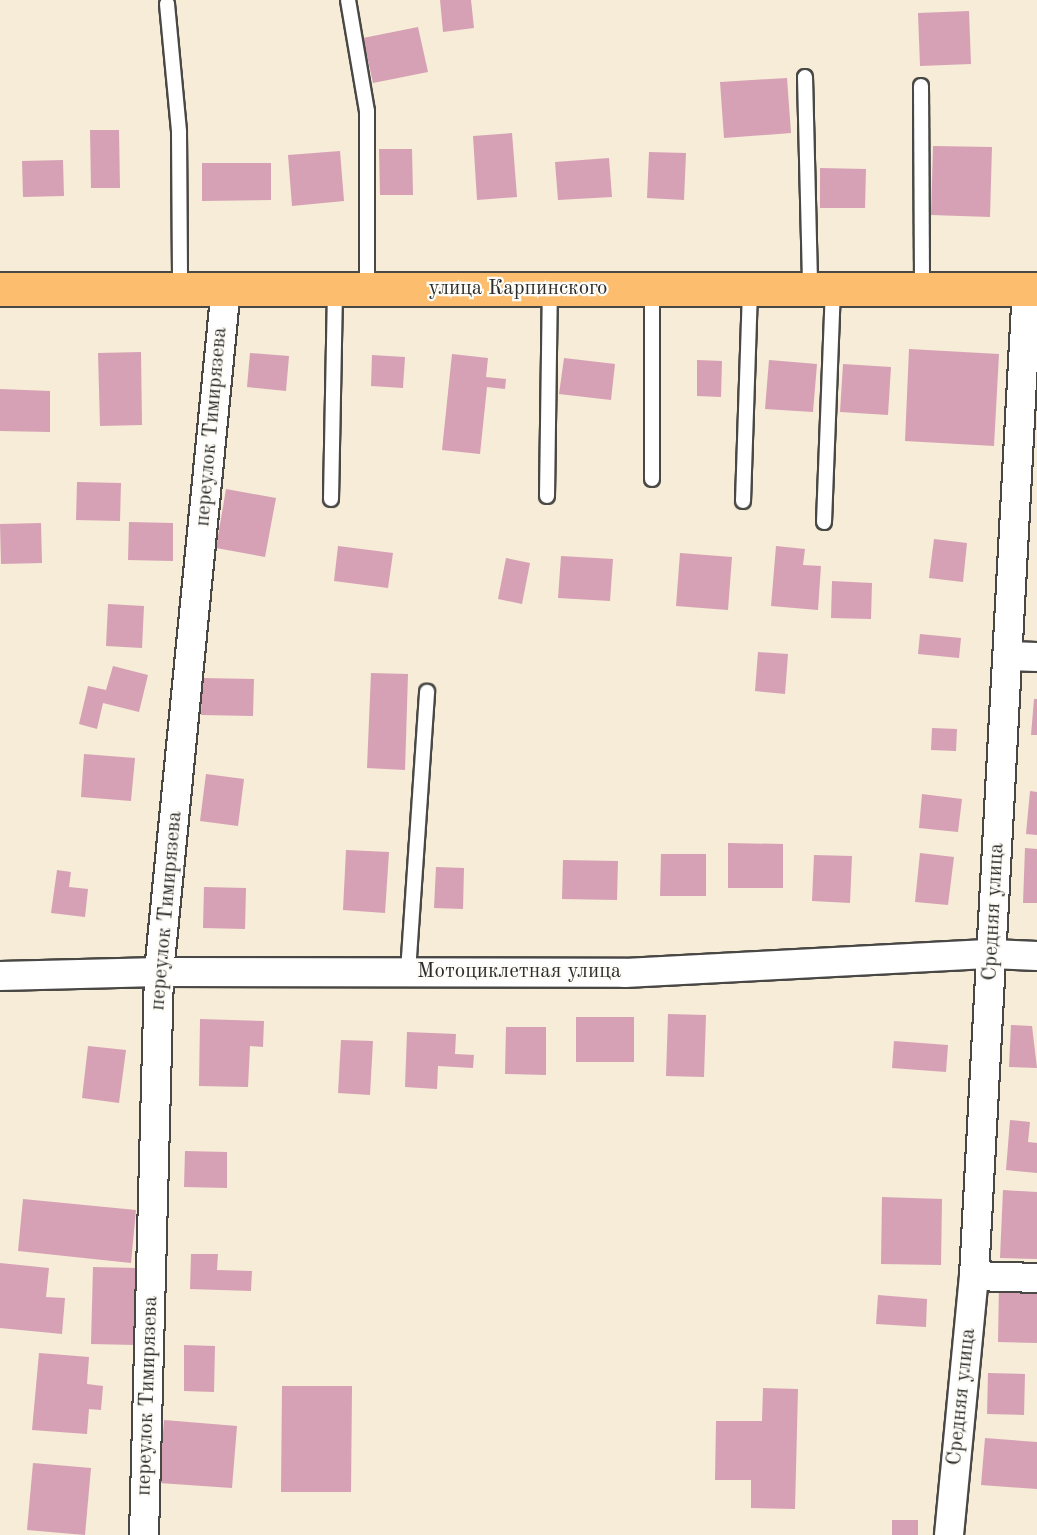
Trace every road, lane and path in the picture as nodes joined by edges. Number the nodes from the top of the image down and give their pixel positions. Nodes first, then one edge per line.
1 (348, 0) edge
2 (167, 4) dead end
3 (805, 77) dead end
4 (921, 86) dead end
5 (226, 288) junction
6 (750, 288) junction
7 (922, 288) junction
8 (0, 289) edge
9 (180, 289) junction
10 (335, 289) junction
11 (367, 289) junction
12 (550, 289) junction
13 (652, 289) junction
14 (822, 289) junction
15 (1032, 289) edge
16 (652, 479) dead end
17 (547, 496) dead end
18 (331, 499) dead end
19 (743, 501) dead end
20 (824, 522) dead end
21 (1008, 656) junction
22 (1037, 657) edge
23 (428, 692) dead end
24 (992, 954) junction
25 (1037, 956) edge
26 (159, 972) junction
27 (408, 972) junction
28 (0, 975) edge
29 (974, 1276) junction
30 (1037, 1278) edge
31 (144, 1535) edge
32 (949, 1535) edge

1 - 11 lane
2 - 9 lane
3 - 14 lane
4 - 7 lane
5 - 9 main road, улица Карпинского
5 - 10 main road, улица Карпинского
5 - 26 street, переулок Тимирязева
6 - 13 main road, улица Карпинского
6 - 14 main road, улица Карпинского
6 - 19 lane
7 - 14 main road, улица Карпинского
7 - 15 main road, улица Карпинского
8 - 9 main road, улица Карпинского
10 - 11 main road, улица Карпинского
10 - 18 lane
11 - 12 main road, улица Карпинского
12 - 13 main road, улица Карпинского
12 - 17 lane
13 - 16 lane
14 - 20 lane
15 - 21 street, Средняя улица
21 - 22 street
21 - 24 street, Средняя улица
23 - 27 lane
24 - 25 street, Мотоциклетная улица
24 - 27 street, Мотоциклетная улица
24 - 29 street, Средняя улица
26 - 27 street, Мотоциклетная улица
26 - 28 street, Мотоциклетная улица
26 - 31 street, переулок Тимирязева
29 - 30 street
29 - 32 street, Средняя улица

